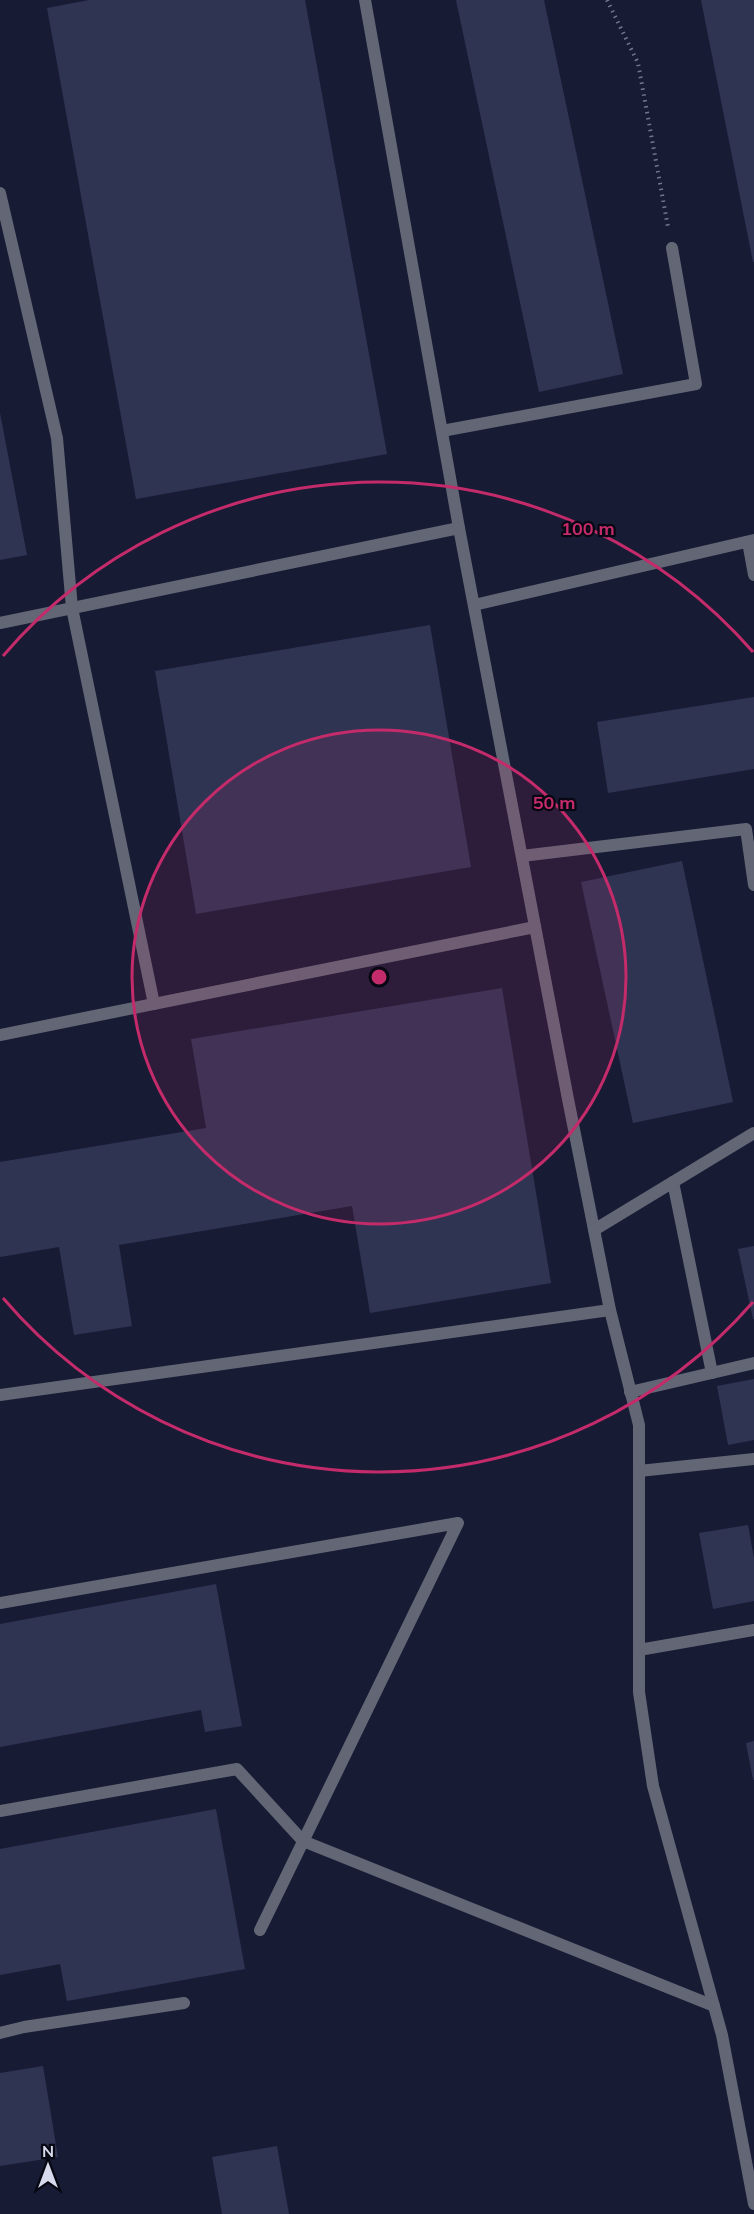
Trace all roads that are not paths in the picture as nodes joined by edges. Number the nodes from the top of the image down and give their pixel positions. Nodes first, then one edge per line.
1 (365, 0) edge
2 (0, 193) edge
3 (672, 248) road end
4 (442, 431) junction
5 (459, 528) junction
6 (751, 541) edge
7 (754, 575) edge
8 (474, 605) junction
9 (72, 608) junction
10 (0, 623) edge
11 (750, 826) edge
12 (522, 856) junction
13 (754, 885) edge
14 (535, 927) junction
15 (154, 1004) junction
16 (0, 1035) edge
17 (754, 1133) edge
18 (673, 1182) junction
19 (594, 1230) junction
20 (610, 1310) junction
21 (754, 1363) edge
22 (712, 1373) junction
23 (630, 1392) junction
24 (0, 1395) edge
25 (754, 1459) edge
26 (639, 1471) junction
27 (0, 1603) edge
28 (754, 1630) edge
29 (639, 1650) junction
30 (0, 1811) edge
31 (303, 1841) junction
32 (260, 1930) dead end
33 (184, 2003) dead end
34 (714, 2006) junction
35 (0, 2033) edge
36 (754, 2204) edge

1 - 4 lane
2 - 9 lane
3 - 4 lane
4 - 5 lane
5 - 8 lane
5 - 9 lane
6 - 7 lane
6 - 8 lane
8 - 12 lane
9 - 10 lane
9 - 15 lane
11 - 12 lane
11 - 13 lane
12 - 14 lane
14 - 15 lane
14 - 19 lane
15 - 16 lane
17 - 18 lane
18 - 19 lane
18 - 22 lane
19 - 20 lane
20 - 23 lane
20 - 24 lane
21 - 22 lane
22 - 23 lane
23 - 26 lane
25 - 26 lane
26 - 29 lane
27 - 31 lane
28 - 29 lane
29 - 34 lane
30 - 31 lane
31 - 32 lane
31 - 34 lane
33 - 35 lane
34 - 36 lane

